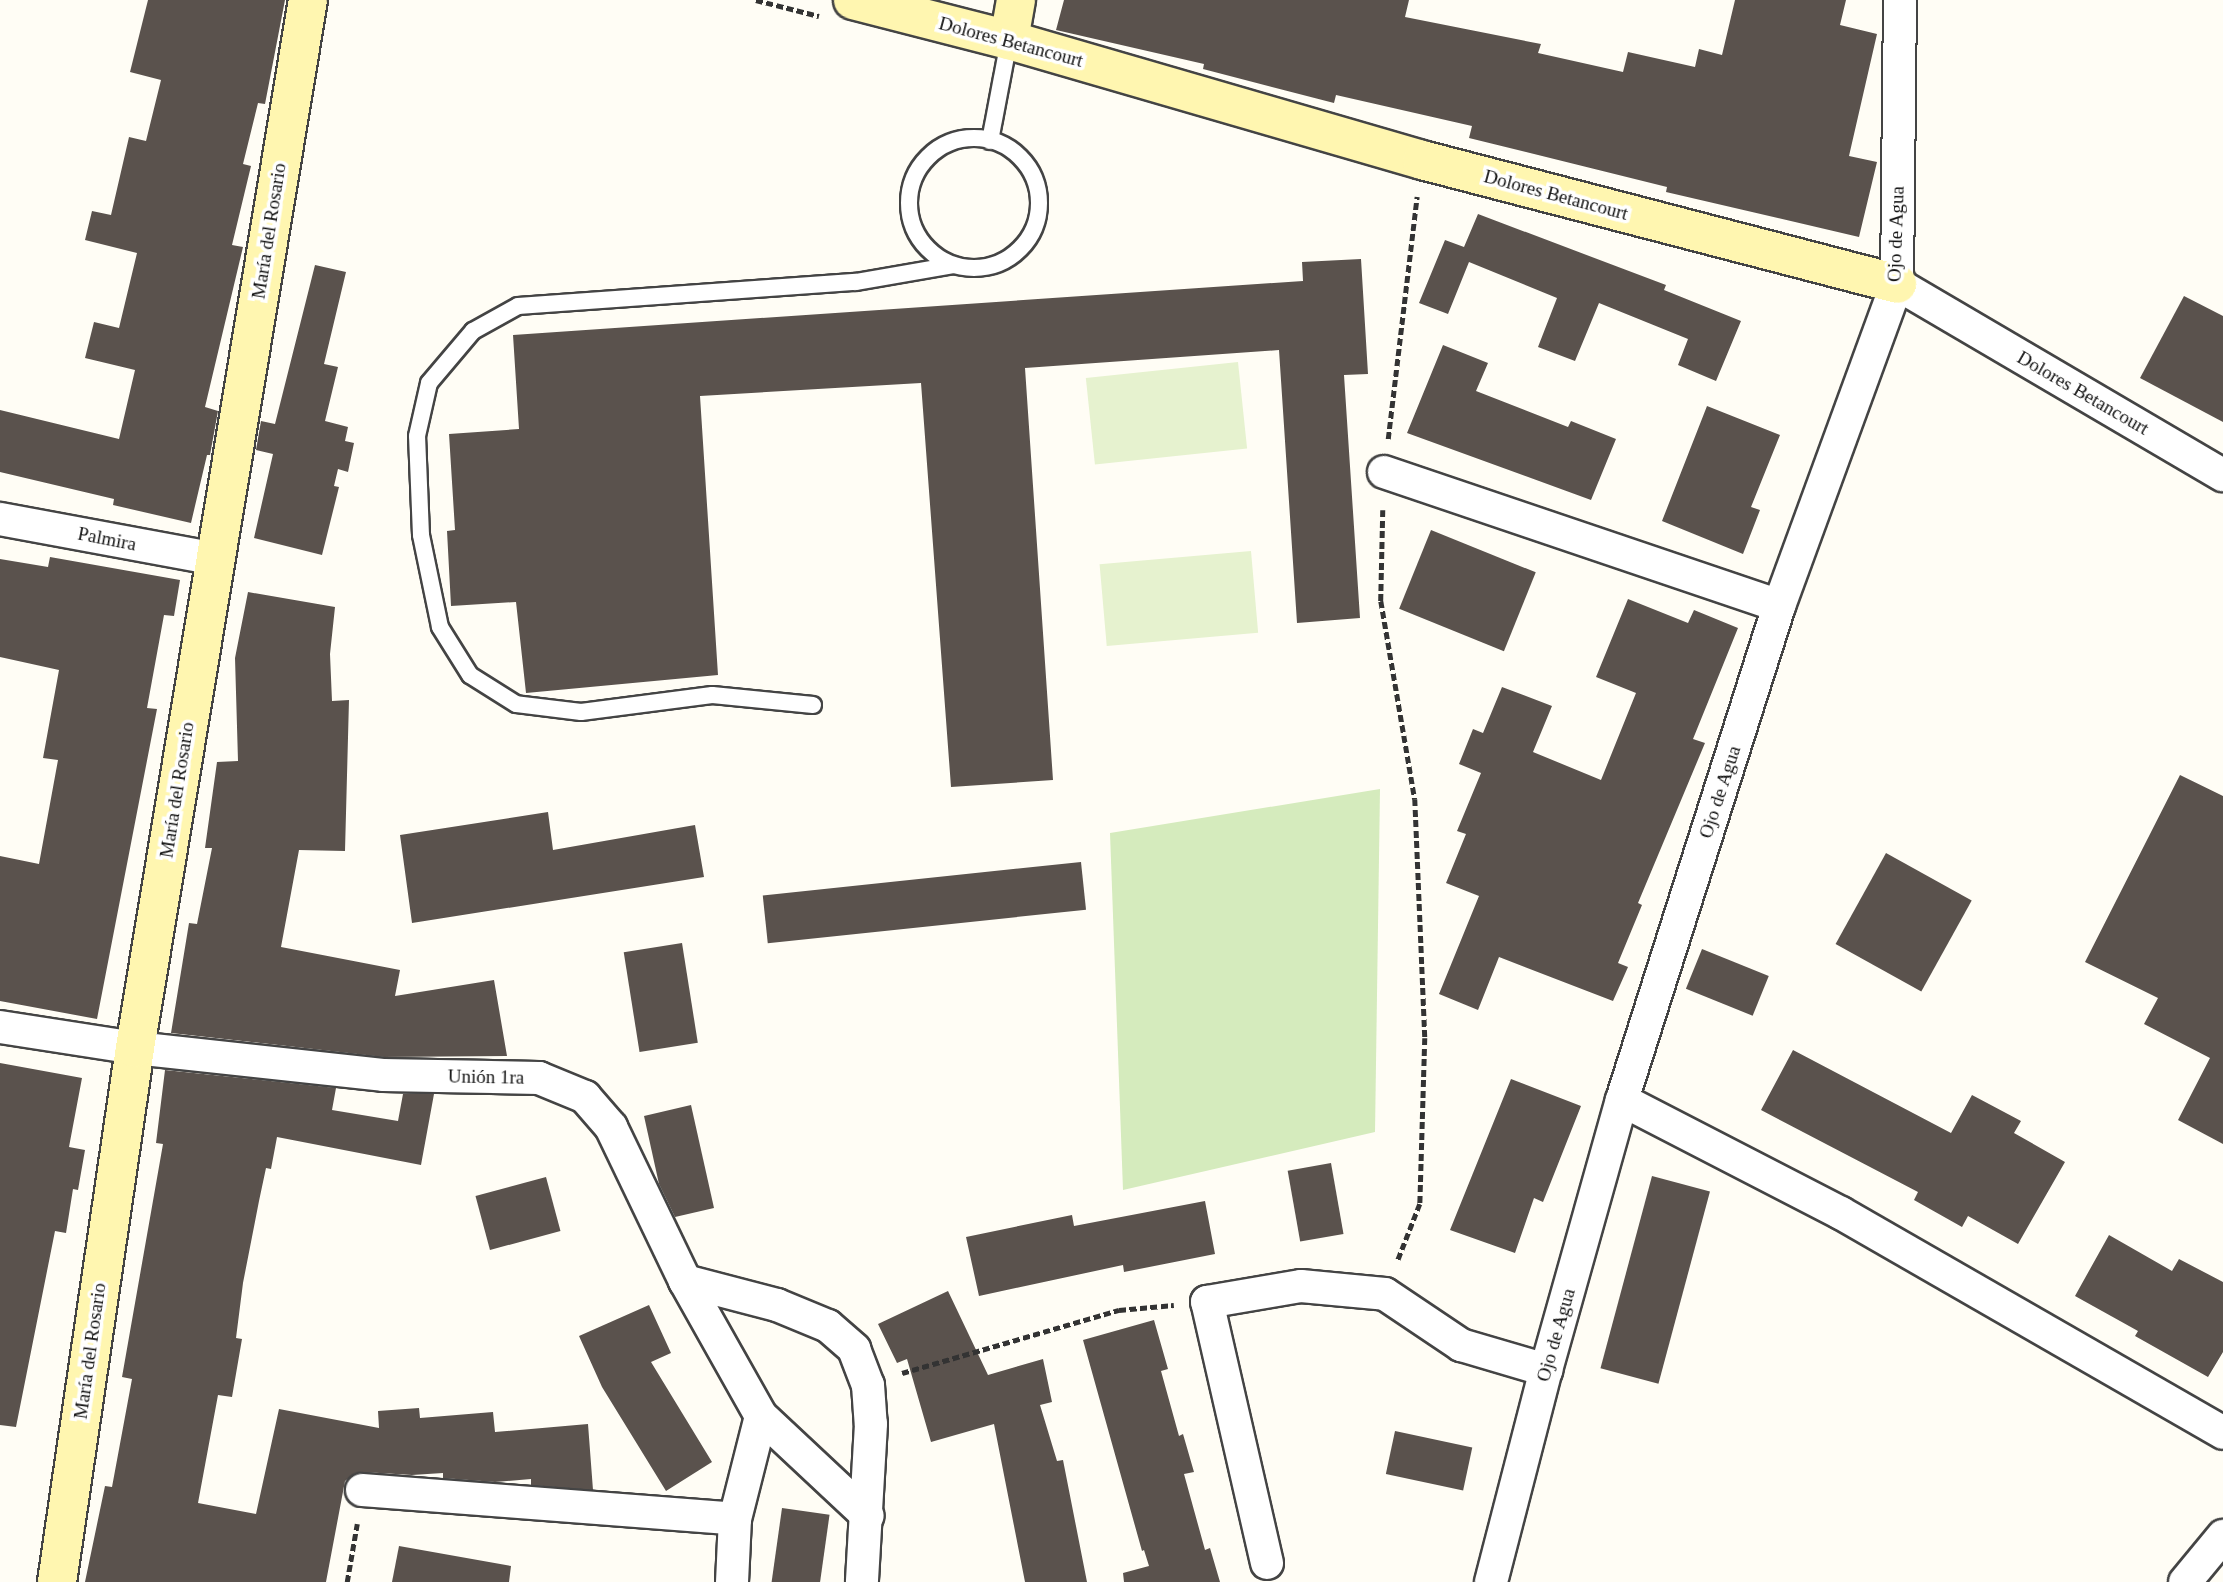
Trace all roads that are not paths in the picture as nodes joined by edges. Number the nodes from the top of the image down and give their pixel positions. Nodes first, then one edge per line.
1 (308, 0) edge
2 (853, 0) edge
3 (1016, 0) edge
4 (1900, 0) edge
5 (1009, 40) junction
6 (990, 141) junction
7 (953, 265) junction
8 (1897, 284) junction
9 (1384, 472) road end
10 (2223, 475) edge
11 (0, 519) edge
12 (215, 559) junction
13 (1779, 606) junction
14 (813, 705) dead end
15 (0, 1027) edge
16 (135, 1048) junction
17 (1622, 1100) junction
18 (685, 1281) junction
19 (1546, 1370) junction
20 (761, 1416) junction
21 (2223, 1433) edge
22 (362, 1490) road end
23 (868, 1516) junction
24 (735, 1519) junction
25 (2223, 1536) edge
26 (1267, 1563) dead end
27 (57, 1582) edge
28 (732, 1582) edge
29 (862, 1582) edge
30 (1491, 1582) edge
31 (2185, 1582) edge

1 - 12 street, María del Rosario
2 - 5 street, Dolores Betancourt
3 - 5 street
4 - 8 street, Ojo de Agua
5 - 6 lane
5 - 8 street, Dolores Betancourt
6 - 7 lane
6 - 7 lane
7 - 14 lane
8 - 10 street, Dolores Betancourt
8 - 13 street, Ojo de Agua
9 - 13 street
11 - 12 street, Palmira
12 - 16 street, María del Rosario
13 - 17 street, Ojo de Agua
15 - 16 street, Unión 1ra
16 - 18 street, Unión 1ra
16 - 27 street, María del Rosario
17 - 19 street, Ojo de Agua
17 - 21 street
18 - 20 street, Unión 1ra
18 - 23 street
19 - 26 street
19 - 30 street, Ojo de Agua
20 - 23 street, Unión 1ra
20 - 24 street
22 - 24 street
23 - 29 street
24 - 28 street
25 - 31 street

